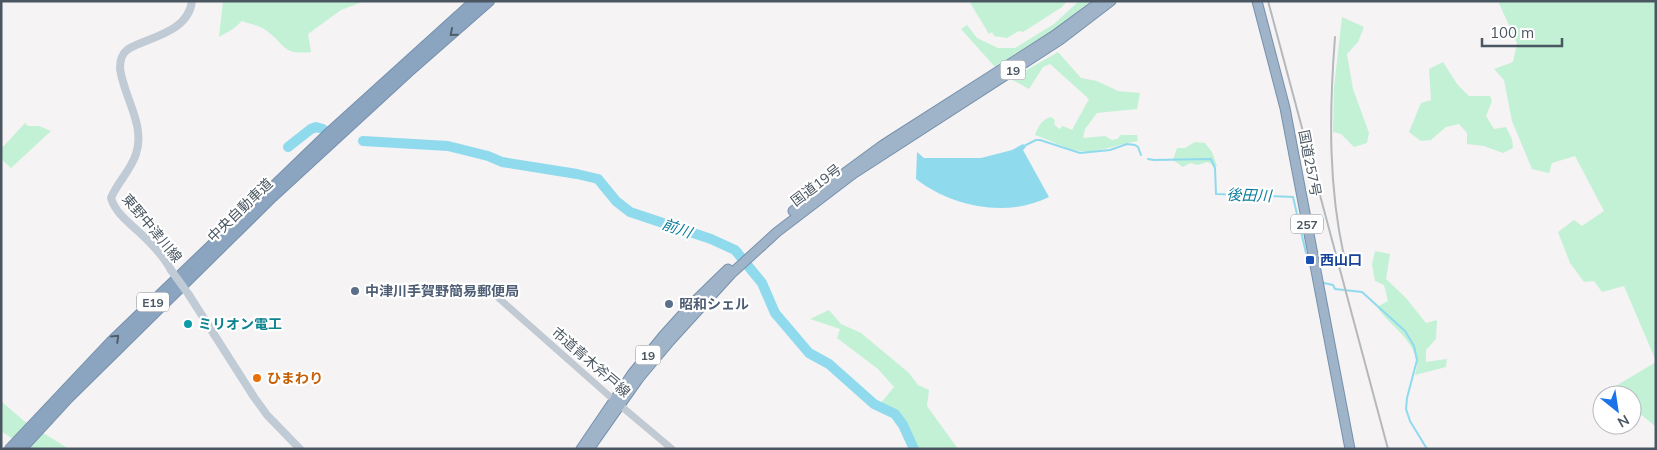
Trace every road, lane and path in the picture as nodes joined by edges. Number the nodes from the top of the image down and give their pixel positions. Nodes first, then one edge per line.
1 (192, 1) edge
2 (475, 1) edge
3 (489, 1) edge
4 (1101, 1) edge
5 (1111, 1) edge
6 (1257, 1) edge
7 (911, 131) junction
8 (315, 152) junction
9 (305, 161) junction
10 (494, 294) dead end
11 (618, 403) junction
12 (10, 449) edge
13 (21, 449) edge
14 (300, 449) edge
15 (581, 449) edge
16 (589, 449) edge
17 (672, 449) edge
18 (1350, 449) edge

1 - 14 main road, 東野中津川線, bridge
2 - 8 highway, 中央自動車道 / E19
3 -> 8 highway, 中央自動車道 / E19
4 - 7 highway, 国道19号 / 19
5 - 7 highway, 国道19号 / 19
6 - 18 highway, 国道257号 / 257
7 - 11 highway, 国道19号 / 19
8 - 9 highway, 中央自動車道 / E19
12 -> 9 highway, 中央自動車道 / E19
9 - 13 highway, 中央自動車道 / E19
10 - 11 street, 市道青木斧戸線
11 - 15 highway, 国道19号 / 19
11 - 16 highway, 国道19号 / 19
11 - 17 street, 市道青木斧戸線

